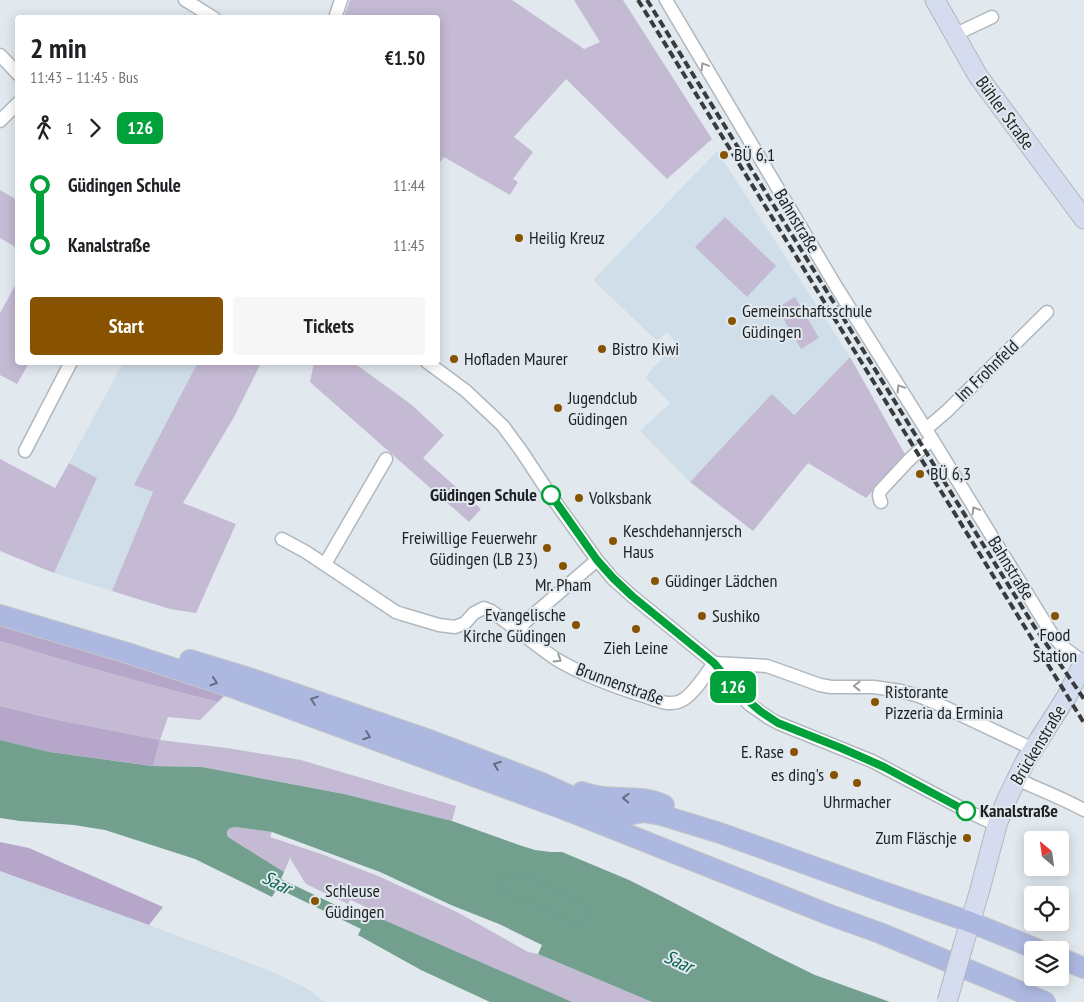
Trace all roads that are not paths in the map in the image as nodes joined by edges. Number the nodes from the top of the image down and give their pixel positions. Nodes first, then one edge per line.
1 (185, 0) edge
2 (341, 0) edge
3 (666, 0) edge
4 (935, 0) edge
5 (209, 15) edge
6 (336, 15) edge
7 (992, 17) dead end
8 (954, 35) junction
9 (0, 55) edge
10 (15, 71) edge
11 (15, 106) edge
12 (0, 121) edge
13 (1084, 219) edge
14 (1047, 312) dead end
15 (69, 365) edge
16 (431, 365) edge
17 (929, 434) junction
18 (25, 451) dead end
19 (386, 459) dead end
20 (882, 502) dead end
21 (282, 539) dead end
22 (597, 560) junction
23 (325, 564) junction
24 (0, 606) edge
25 (0, 615) edge
26 (518, 631) junction
27 (1084, 662) edge
28 (714, 663) junction
29 (1033, 749) junction
30 (1016, 779) junction
31 (542, 783) junction
32 (566, 810) junction
33 (1084, 810) edge
34 (617, 817) junction
35 (997, 825) junction
36 (720, 832) junction
37 (970, 922) junction
38 (880, 933) junction
39 (1024, 944) edge
40 (1069, 962) edge
41 (1084, 968) edge
42 (947, 1002) edge
43 (1045, 1002) edge

1 - 5 street
2 - 6 street
17 -> 3 street, Bahnstraße
4 - 8 main road, Bühler Straße
7 - 8 street
8 - 13 main road, Bühler Straße
9 - 10 street
11 - 12 street
14 - 17 street, Im Frohnfeld
15 - 18 street
16 - 22 street
17 - 20 street
27 -> 17 street, Bahnstraße
19 - 23 street
21 - 23 street
22 - 26 street
22 - 28 street
23 - 26 street, Brunnenstraße
31 -> 24 main road
25 -> 32 main road
26 -> 28 street, Brunnenstraße
27 - 29 main road, Brückenstraße
29 -> 28 street
28 - 35 street
29 - 30 main road, Brückenstraße
30 - 33 street
30 - 35 main road, Brückenstraße
31 - 34 main road
36 -> 31 main road
32 - 34 main road
32 - 38 main road
34 - 36 main road
34 - 38 main road
35 - 37 main road, Brückenstraße
36 - 37 main road
37 - 39 main road
37 - 42 main road, Brückenstraße, bridge
38 - 43 main road
40 - 41 main road

